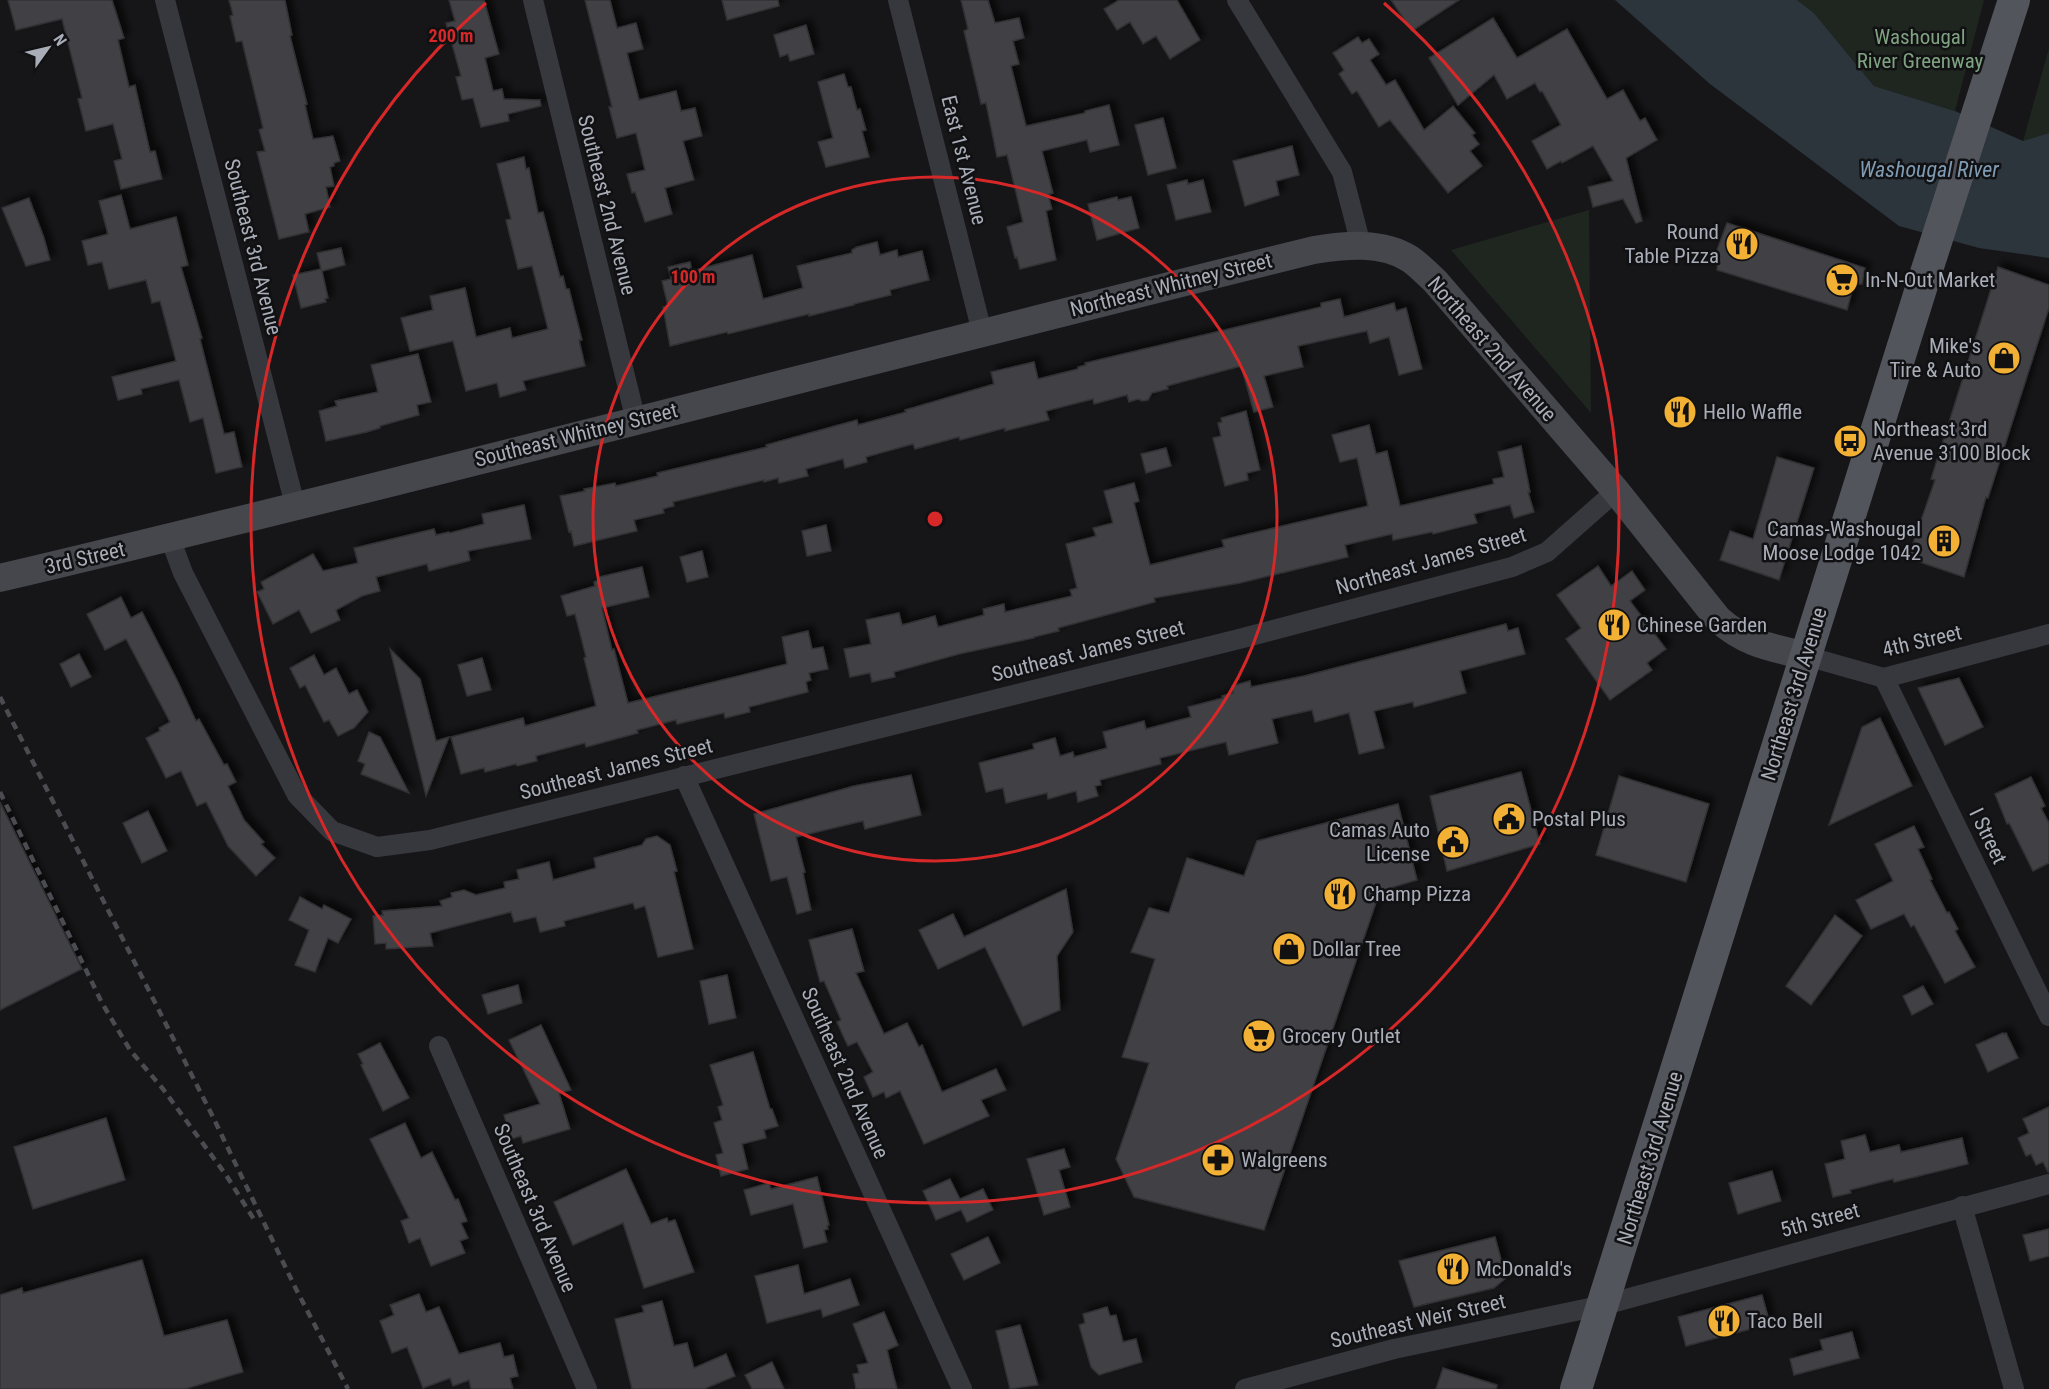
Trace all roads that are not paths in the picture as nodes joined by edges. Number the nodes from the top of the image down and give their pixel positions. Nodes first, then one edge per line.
1 (165, 0) edge
2 (532, 0) edge
3 (898, 0) edge
4 (1237, 0) edge
5 (2014, 0) edge
6 (1362, 245) junction
7 (982, 332) junction
8 (636, 420) junction
9 (1616, 491) junction
10 (295, 505) junction
11 (170, 538) junction
12 (0, 578) edge
13 (2049, 634) edge
14 (1239, 639) joint
15 (1806, 656) junction
16 (1884, 678) junction
17 (684, 776) junction
18 (2049, 1016) edge
19 (439, 1046) dead end
20 (2049, 1184) edge
21 (1962, 1206) junction
22 (1604, 1305) junction
23 (587, 1389) edge
24 (962, 1389) edge
25 (1245, 1389) edge
26 (1576, 1389) edge
27 (2014, 1389) edge

1 - 10 street, Southeast 3rd Avenue
2 - 8 street, Southeast 2nd Avenue
3 - 7 street, East 1st Avenue
4 - 6 street
5 - 15 main road, Northeast 3rd Avenue
6 - 7 street, Northeast Whitney Street
6 - 9 street, Northeast 2nd Avenue
7 - 8 street, Southeast Whitney Street
8 - 10 street, Southeast Whitney Street
9 - 14 street, Northeast James Street
9 - 15 street, Northeast 2nd Avenue
10 - 11 street, Southeast Whitney Street
11 - 12 street, 3rd Street
11 - 17 street, Southeast James Street
13 - 16 street, 4th Street
14 - 17 street, Southeast James Street
15 - 16 street, 4th Street
15 - 22 main road, Northeast 3rd Avenue
16 - 18 street, I Street
17 - 24 street, Southeast 2nd Avenue
19 - 23 street, Southeast 3rd Avenue
20 - 21 street, 5th Street
21 - 22 street, 5th Street
21 - 27 street
22 - 25 street, Southeast Weir Street
22 - 26 main road, Northeast 3rd Avenue

